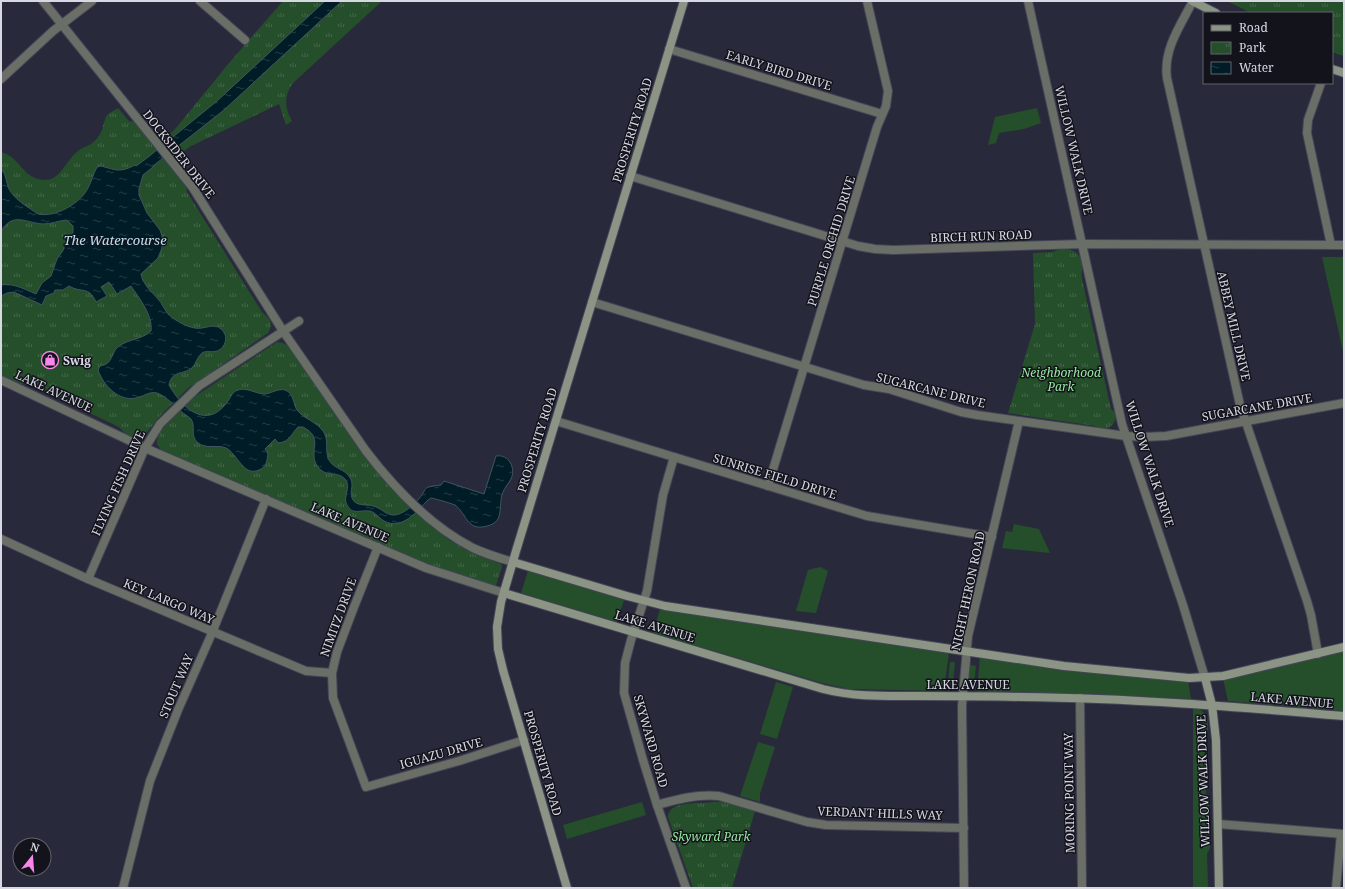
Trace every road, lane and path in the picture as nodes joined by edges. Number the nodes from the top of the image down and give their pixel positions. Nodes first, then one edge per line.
1 (43, 1) edge
2 (92, 1) edge
3 (200, 1) edge
4 (684, 1) edge
5 (867, 1) edge
6 (1028, 1) edge
7 (1192, 1) edge
8 (1214, 12) edge
9 (62, 24) junction
10 (245, 40) dead end
11 (669, 49) junction
12 (1333, 69) edge
13 (1344, 73) edge
14 (1, 79) edge
15 (1321, 84) edge
16 (882, 114) junction
17 (630, 176) junction
18 (843, 241) junction
19 (1083, 244) junction
20 (1204, 245) junction
21 (1331, 245) junction
22 (1344, 245) edge
23 (592, 302) junction
24 (299, 321) dead end
25 (283, 331) junction
26 (805, 367) junction
27 (1, 380) edge
28 (1344, 403) edge
29 (556, 421) junction
30 (1019, 421) junction
31 (1246, 421) junction
32 (1126, 436) junction
33 (145, 448) junction
34 (674, 457) junction
35 (768, 486) junction
36 (266, 499) junction
37 (992, 537) junction
38 (1, 539) edge
39 (378, 547) junction
40 (513, 562) junction
41 (88, 579) junction
42 (504, 593) junction
43 (644, 601) junction
44 (634, 631) junction
45 (212, 633) junction
46 (1344, 647) edge
47 (967, 651) junction
48 (1318, 654) junction
49 (332, 673) junction
50 (1204, 678) junction
51 (962, 696) junction
52 (1080, 698) junction
53 (1212, 705) junction
54 (1344, 716) edge
55 (524, 740) junction
56 (366, 787) joint
57 (657, 805) junction
58 (1218, 824) junction
59 (964, 828) junction
60 (1342, 834) edge
61 (123, 888) edge
62 (567, 888) edge
63 (686, 888) edge
64 (964, 888) edge
65 (1082, 888) edge
66 (1219, 888) edge
67 (1336, 888) edge

1 - 9 street, DOCKSIDER DRIVE
2 - 9 street
3 - 10 street
4 - 11 street, PROSPERITY ROAD
5 - 16 street, PURPLE ORCHID DRIVE
6 - 19 street, WILLOW WALK DRIVE
7 - 8 street
7 - 20 street, ABBEY MILL DRIVE
9 - 14 street
9 - 25 street, DOCKSIDER DRIVE
11 - 16 street, EARLY BIRD DRIVE
11 - 17 street, PROSPERITY ROAD
12 - 13 street
15 - 21 street
16 - 18 street, PURPLE ORCHID DRIVE
17 - 18 street, BIRCH RUN ROAD
17 - 23 street, PROSPERITY ROAD
18 - 19 street, BIRCH RUN ROAD
18 - 26 street, PURPLE ORCHID DRIVE
19 - 20 street, BIRCH RUN ROAD
19 - 32 street, WILLOW WALK DRIVE
20 - 21 street, BIRCH RUN ROAD
20 - 31 street, ABBEY MILL DRIVE
21 - 22 street, BIRCH RUN ROAD
23 - 26 street, SUGARCANE DRIVE
23 - 29 street, PROSPERITY ROAD
24 - 25 street, FLYING FISH DRIVE
25 - 33 street, FLYING FISH DRIVE
25 - 40 street, LAKE AVENUE
26 - 30 street, SUGARCANE DRIVE
26 - 35 street, PURPLE ORCHID DRIVE
27 - 33 street, LAKE AVENUE
28 - 31 street, SUGARCANE DRIVE
29 - 34 street, SUNRISE FIELD DRIVE
29 - 40 street, PROSPERITY ROAD
30 - 32 street, SUGARCANE DRIVE
30 - 37 street, NIGHT HERON ROAD
31 - 32 street, SUGARCANE DRIVE
31 - 48 street, ABBEY MILL DRIVE
32 - 50 street, WILLOW WALK DRIVE
33 - 36 street, LAKE AVENUE
33 - 41 street, FLYING FISH DRIVE
34 - 35 street, SUNRISE FIELD DRIVE
34 - 43 street, SKYWARD ROAD
35 - 37 street, SUNRISE FIELD DRIVE
36 - 39 street, LAKE AVENUE
36 - 45 street, STOUT WAY
37 - 47 street, NIGHT HERON ROAD
38 - 41 street, KEY LARGO WAY
39 - 42 street, LAKE AVENUE
39 - 49 street, NIMITZ DRIVE
40 - 42 street, PROSPERITY ROAD
40 - 43 street, LAKE AVENUE
41 - 45 street, KEY LARGO WAY
42 - 44 street, LAKE AVENUE
42 - 55 street, PROSPERITY ROAD
43 - 44 street, SKYWARD ROAD
43 - 47 street, LAKE AVENUE
44 - 51 street, LAKE AVENUE
44 - 57 street, SKYWARD ROAD
45 - 49 street, KEY LARGO WAY
45 - 61 street, STOUT WAY
46 - 48 street, LAKE AVENUE
47 - 50 street, LAKE AVENUE
47 - 51 street, NIGHT HERON ROAD
48 - 50 street, LAKE AVENUE
49 - 56 street, NIMITZ DRIVE
50 - 53 street, WILLOW WALK DRIVE
51 - 52 street, LAKE AVENUE
51 - 59 street, NIGHT HERON ROAD
52 - 53 street, LAKE AVENUE
52 - 65 street, MORING POINT WAY
53 - 54 street, LAKE AVENUE
53 - 58 street, WILLOW WALK DRIVE
55 - 56 street, IGUAZU DRIVE
55 - 62 street, PROSPERITY ROAD
57 - 59 street, VERDANT HILLS WAY
57 - 63 street, SKYWARD ROAD
58 - 60 street
58 - 66 street, WILLOW WALK DRIVE
59 - 64 street, NIGHT HERON ROAD
60 - 67 street

